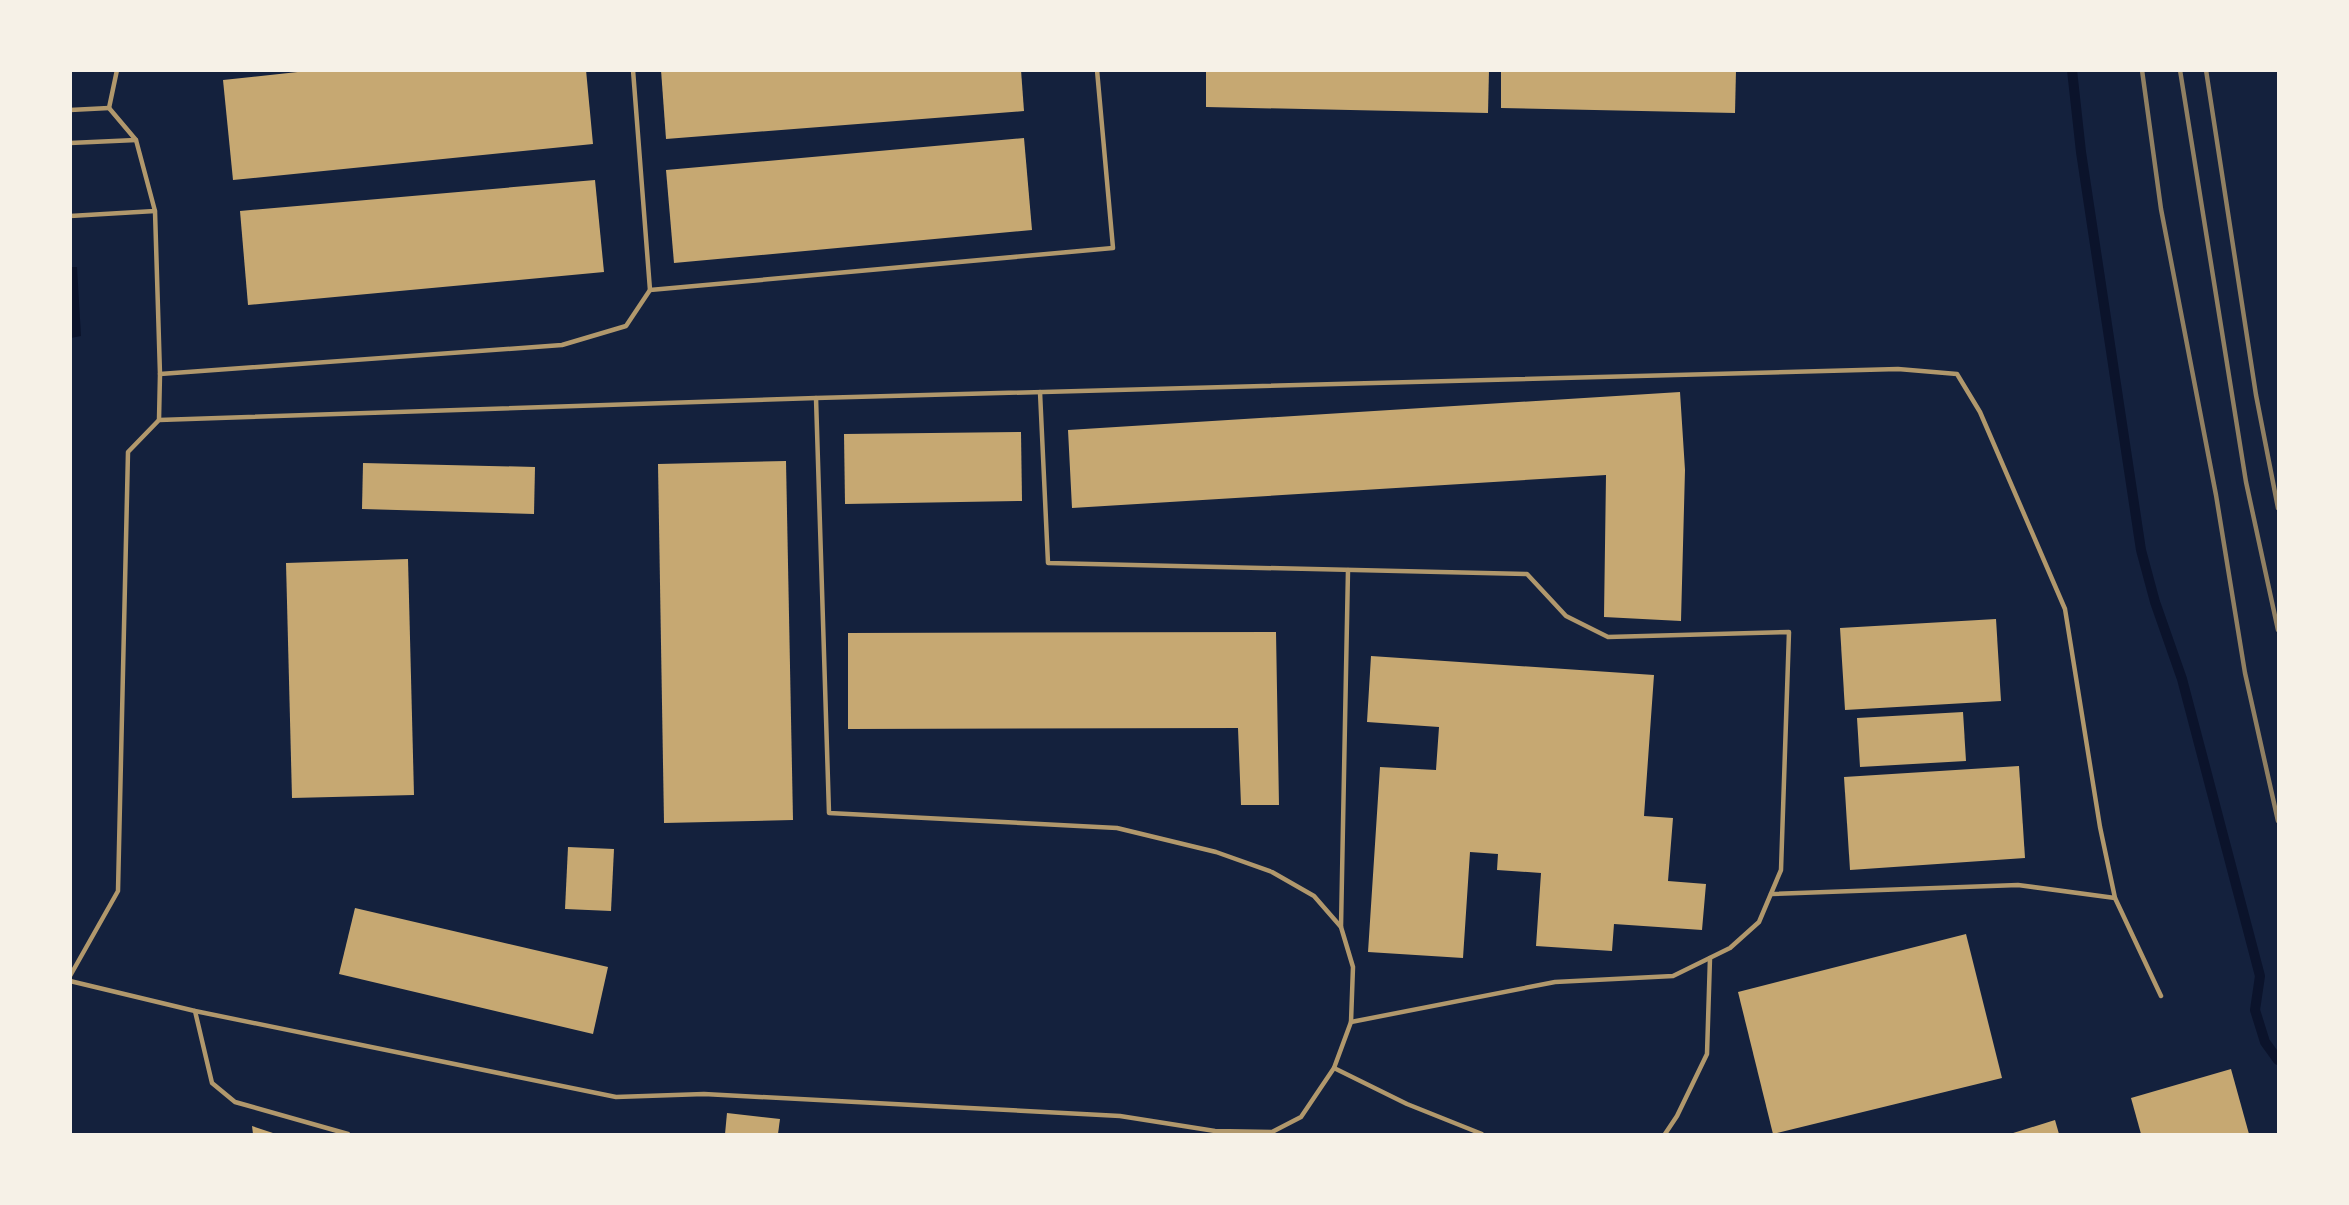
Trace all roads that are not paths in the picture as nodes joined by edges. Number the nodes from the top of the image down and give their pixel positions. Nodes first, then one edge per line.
1 (117, 70) edge
2 (633, 70) edge
3 (1097, 70) edge
4 (109, 108) junction
5 (70, 110) edge
6 (136, 140) junction
7 (70, 143) edge
8 (155, 212) junction
9 (70, 216) edge
10 (650, 290) junction
11 (160, 374) junction
12 (1040, 392) junction
13 (816, 398) junction
14 (159, 420) junction
15 (1348, 570) junction
16 (1771, 894) junction
17 (2115, 898) junction
18 (1341, 927) junction
19 (1710, 958) junction
20 (70, 976) edge
21 (70, 981) edge
22 (2161, 996) dead end
23 (195, 1011) junction
24 (1351, 1022) junction
25 (1334, 1068) junction
26 (348, 1134) edge
27 (1482, 1134) edge
28 (1665, 1134) edge

1 - 4 lane
2 - 10 lane
3 - 10 lane
4 - 5 lane
4 - 6 lane
6 - 7 lane
6 - 8 lane
8 - 9 lane
8 - 11 lane
10 - 11 lane
11 - 14 lane
12 - 13 lane
12 - 15 lane
12 - 17 lane
13 - 14 lane
13 - 18 lane
14 - 20 lane
15 - 16 lane
15 - 18 lane
16 - 17 lane
16 - 19 lane
17 - 22 lane
18 - 24 lane
19 - 24 lane
19 - 28 lane
21 - 23 lane
23 - 25 lane
23 - 26 lane
24 - 25 lane
25 - 27 lane

